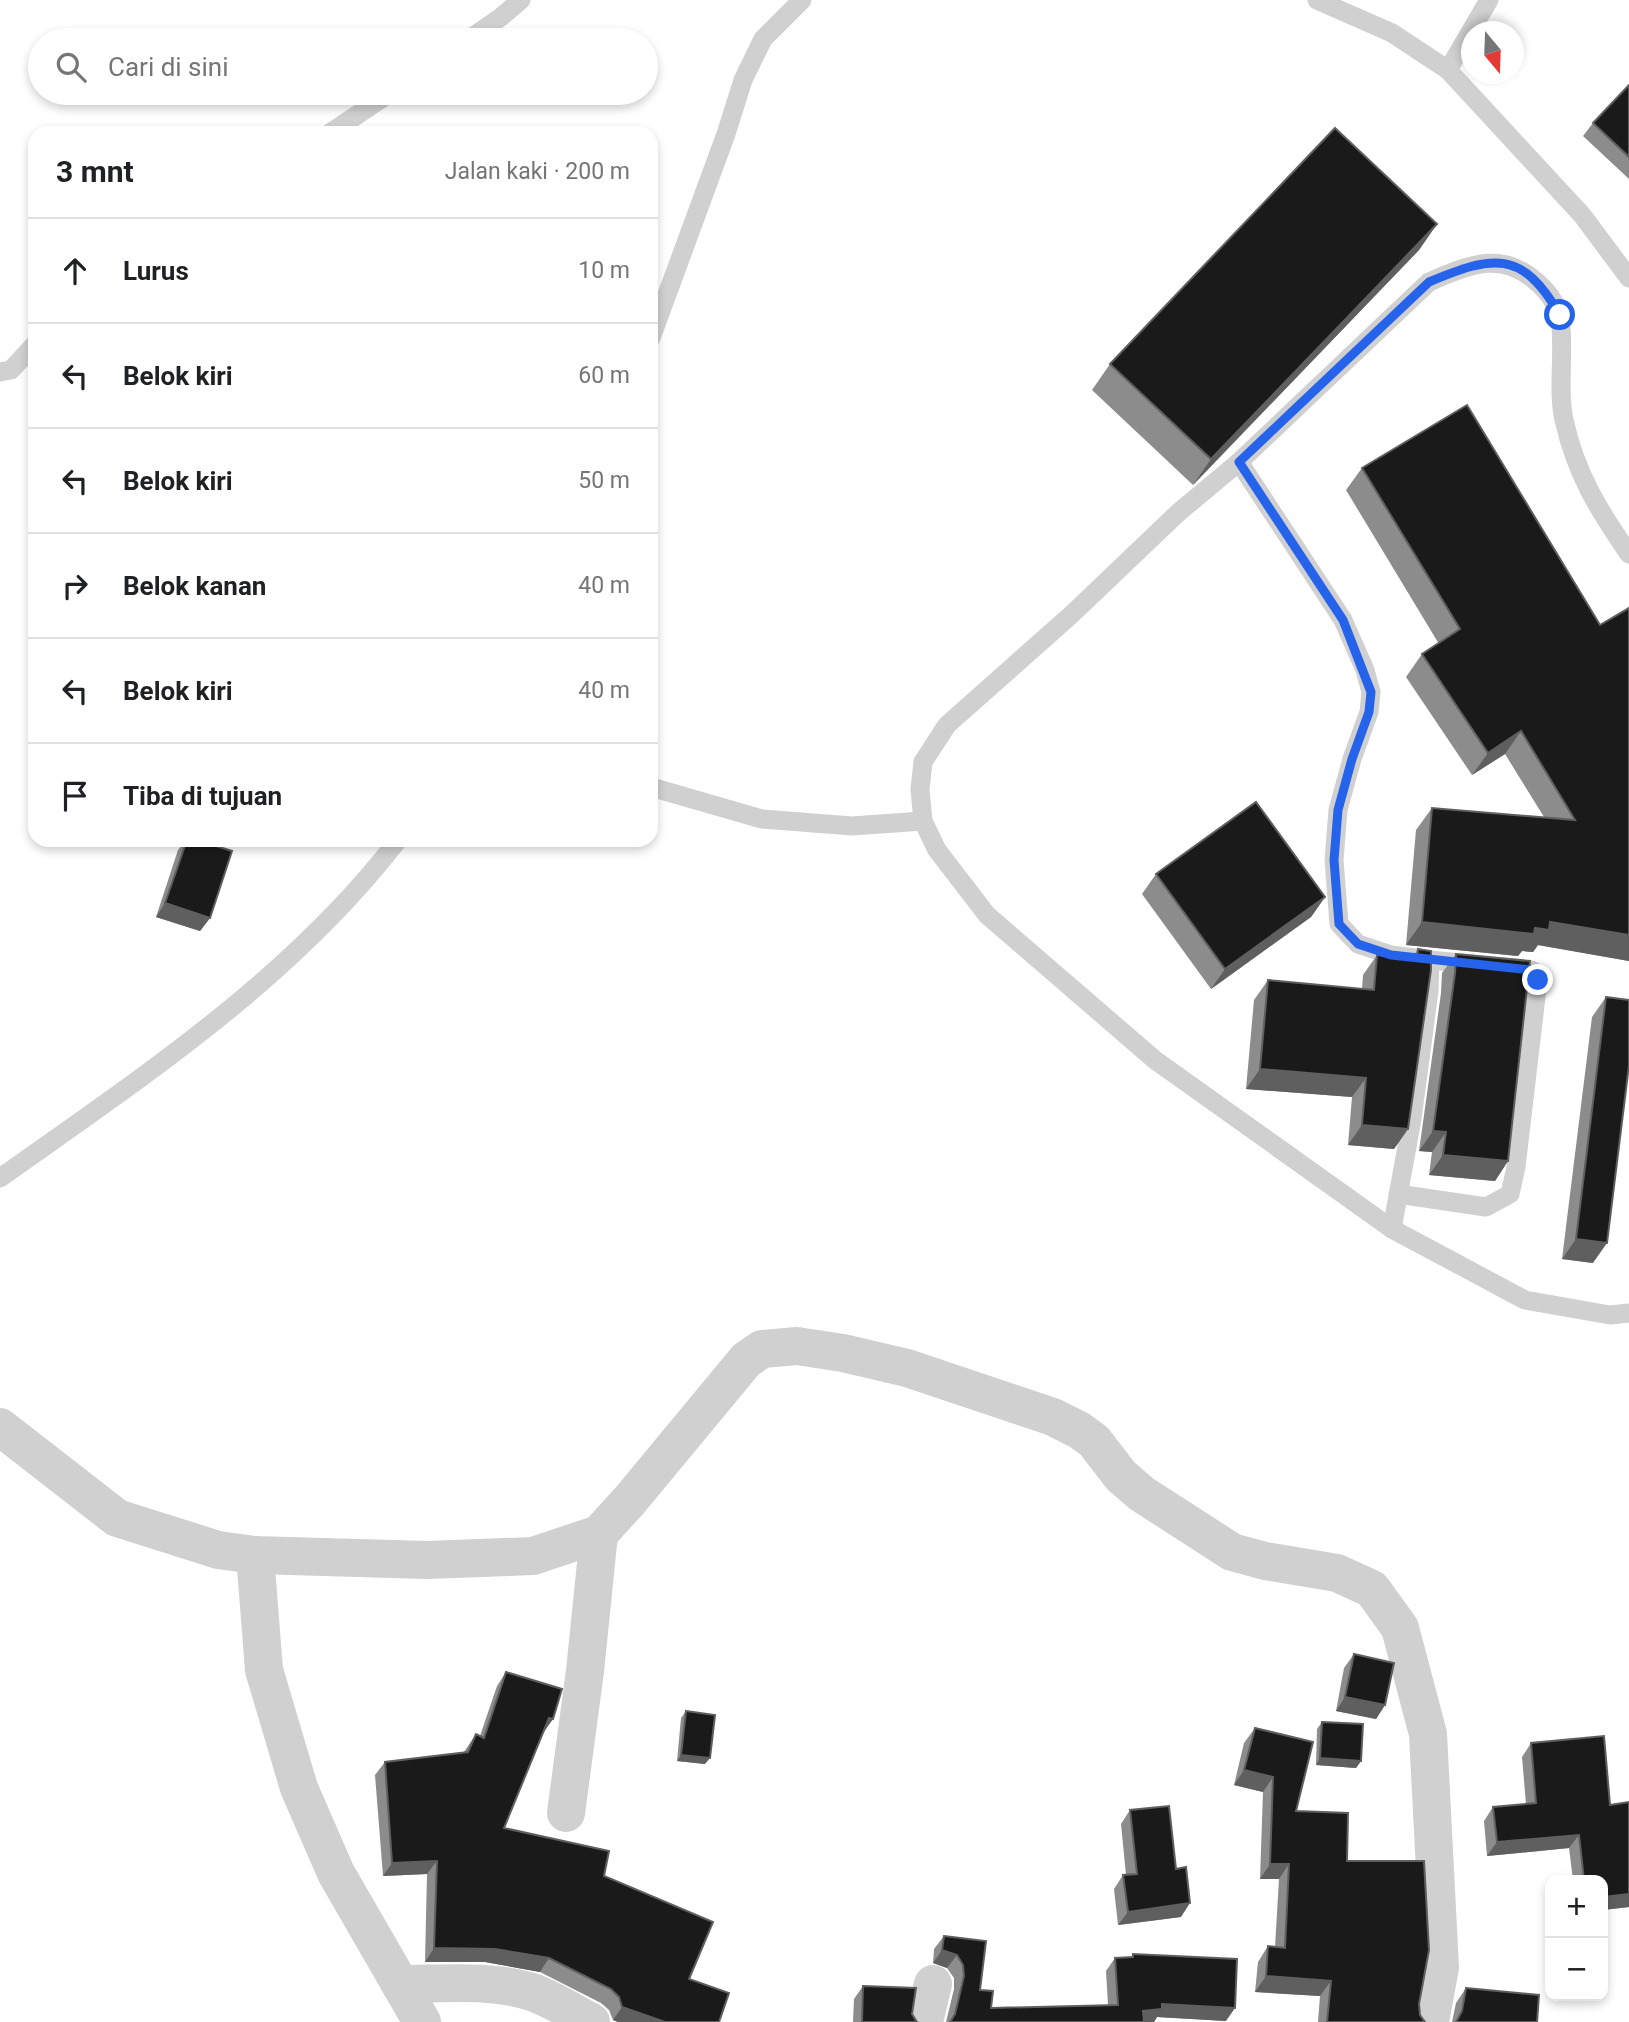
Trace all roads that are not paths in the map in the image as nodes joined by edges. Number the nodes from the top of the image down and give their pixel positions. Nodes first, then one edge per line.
1 (521, 0) edge
2 (802, 0) edge
3 (1317, 0) edge
4 (1489, 0) edge
5 (486, 28) edge
6 (1448, 69) junction
7 (372, 105) edge
8 (340, 126) edge
9 (1629, 278) edge
10 (658, 319) edge
11 (28, 352) edge
12 (0, 372) edge
13 (1239, 462) junction
14 (1629, 554) edge
15 (658, 789) edge
16 (923, 821) junction
17 (393, 847) edge
18 (1430, 960) junction
19 (0, 1178) edge
20 (1398, 1194) junction
21 (1392, 1229) junction
22 (1629, 1314) edge
23 (0, 1427) edge
24 (599, 1534) junction
25 (255, 1555) junction
26 (566, 1813) dead end
27 (400, 1984) junction
28 (933, 1984) dead end
29 (422, 2022) edge
30 (591, 2022) edge
31 (924, 2022) edge
32 (1430, 2022) edge

1 - 5 lane
2 - 10 lane
3 - 6 lane
4 - 6 lane
6 - 9 lane
7 - 8 lane
11 - 12 lane
13 - 14 lane
13 - 16 lane
13 - 18 lane
15 - 16 lane
16 - 21 lane
17 - 19 lane
18 - 20 lane
18 - 20 lane
20 - 21 lane
21 - 22 lane
23 - 25 street
24 - 25 street
24 - 26 street
24 - 32 street
25 - 27 street
27 - 29 street
27 - 30 street
28 - 31 street

